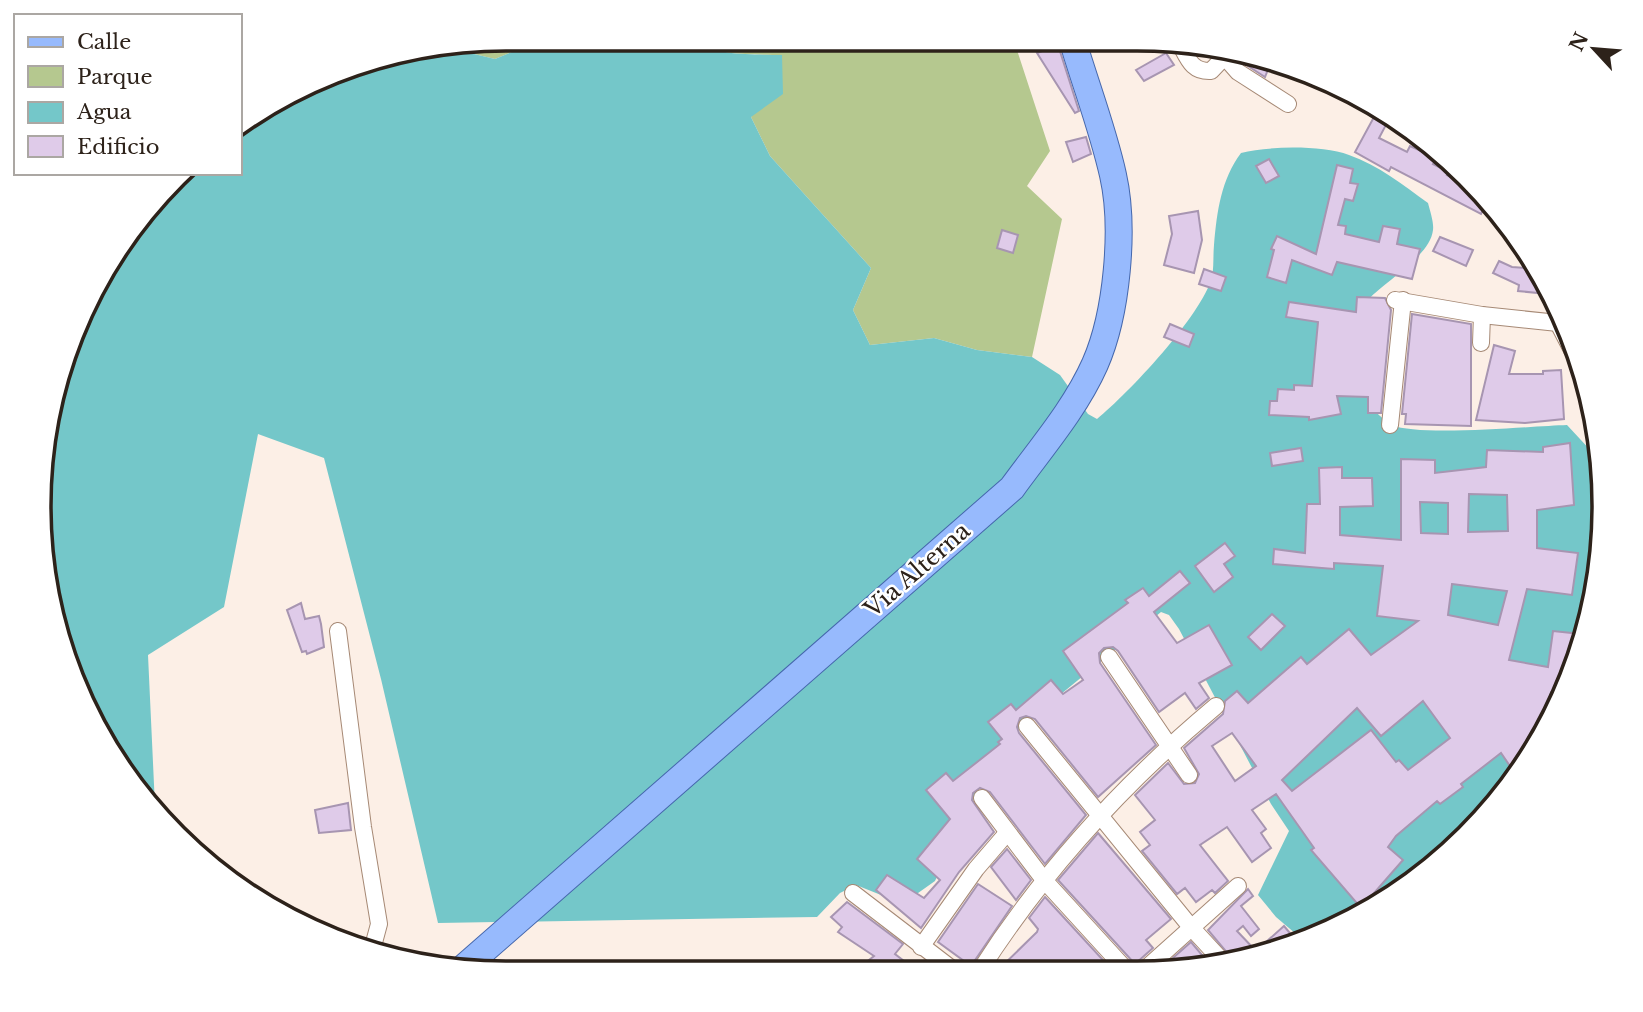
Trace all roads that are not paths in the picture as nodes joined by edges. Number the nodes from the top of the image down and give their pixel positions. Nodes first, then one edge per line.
1 (1076, 51) edge
2 (1185, 54) edge
3 (1223, 59) edge
4 (1231, 60) edge
5 (1288, 104) dead end
6 (1482, 315) junction
7 (1551, 317) edge
8 (1481, 343) dead end
9 (1390, 425) dead end
10 (338, 631) dead end
11 (1109, 657) dead end
12 (1216, 706) dead end
13 (1027, 726) dead end
14 (1168, 746) junction
15 (1189, 775) dead end
16 (982, 798) dead end
17 (1102, 815) junction
18 (1007, 833) junction
19 (1044, 880) junction
20 (1238, 886) dead end
21 (853, 893) dead end
22 (1190, 926) junction
23 (374, 942) edge
24 (921, 947) junction
25 (1216, 954) edge
26 (473, 960) edge
27 (1155, 960) edge
28 (941, 961) edge
29 (987, 961) edge
30 (1118, 961) edge

1 - 26 main road, Via Alterna
2 - 3 street
4 - 5 street
6 - 7 street
6 - 8 street
6 - 9 street
10 - 23 street
11 - 14 street
12 - 14 street
13 - 17 street
14 - 15 street
14 - 17 street
16 - 18 street
17 - 19 street
17 - 22 street
18 - 19 street
18 - 24 street
19 - 29 street
19 - 30 street
20 - 22 street
21 - 24 street
22 - 25 street
22 - 27 street
24 - 28 street

